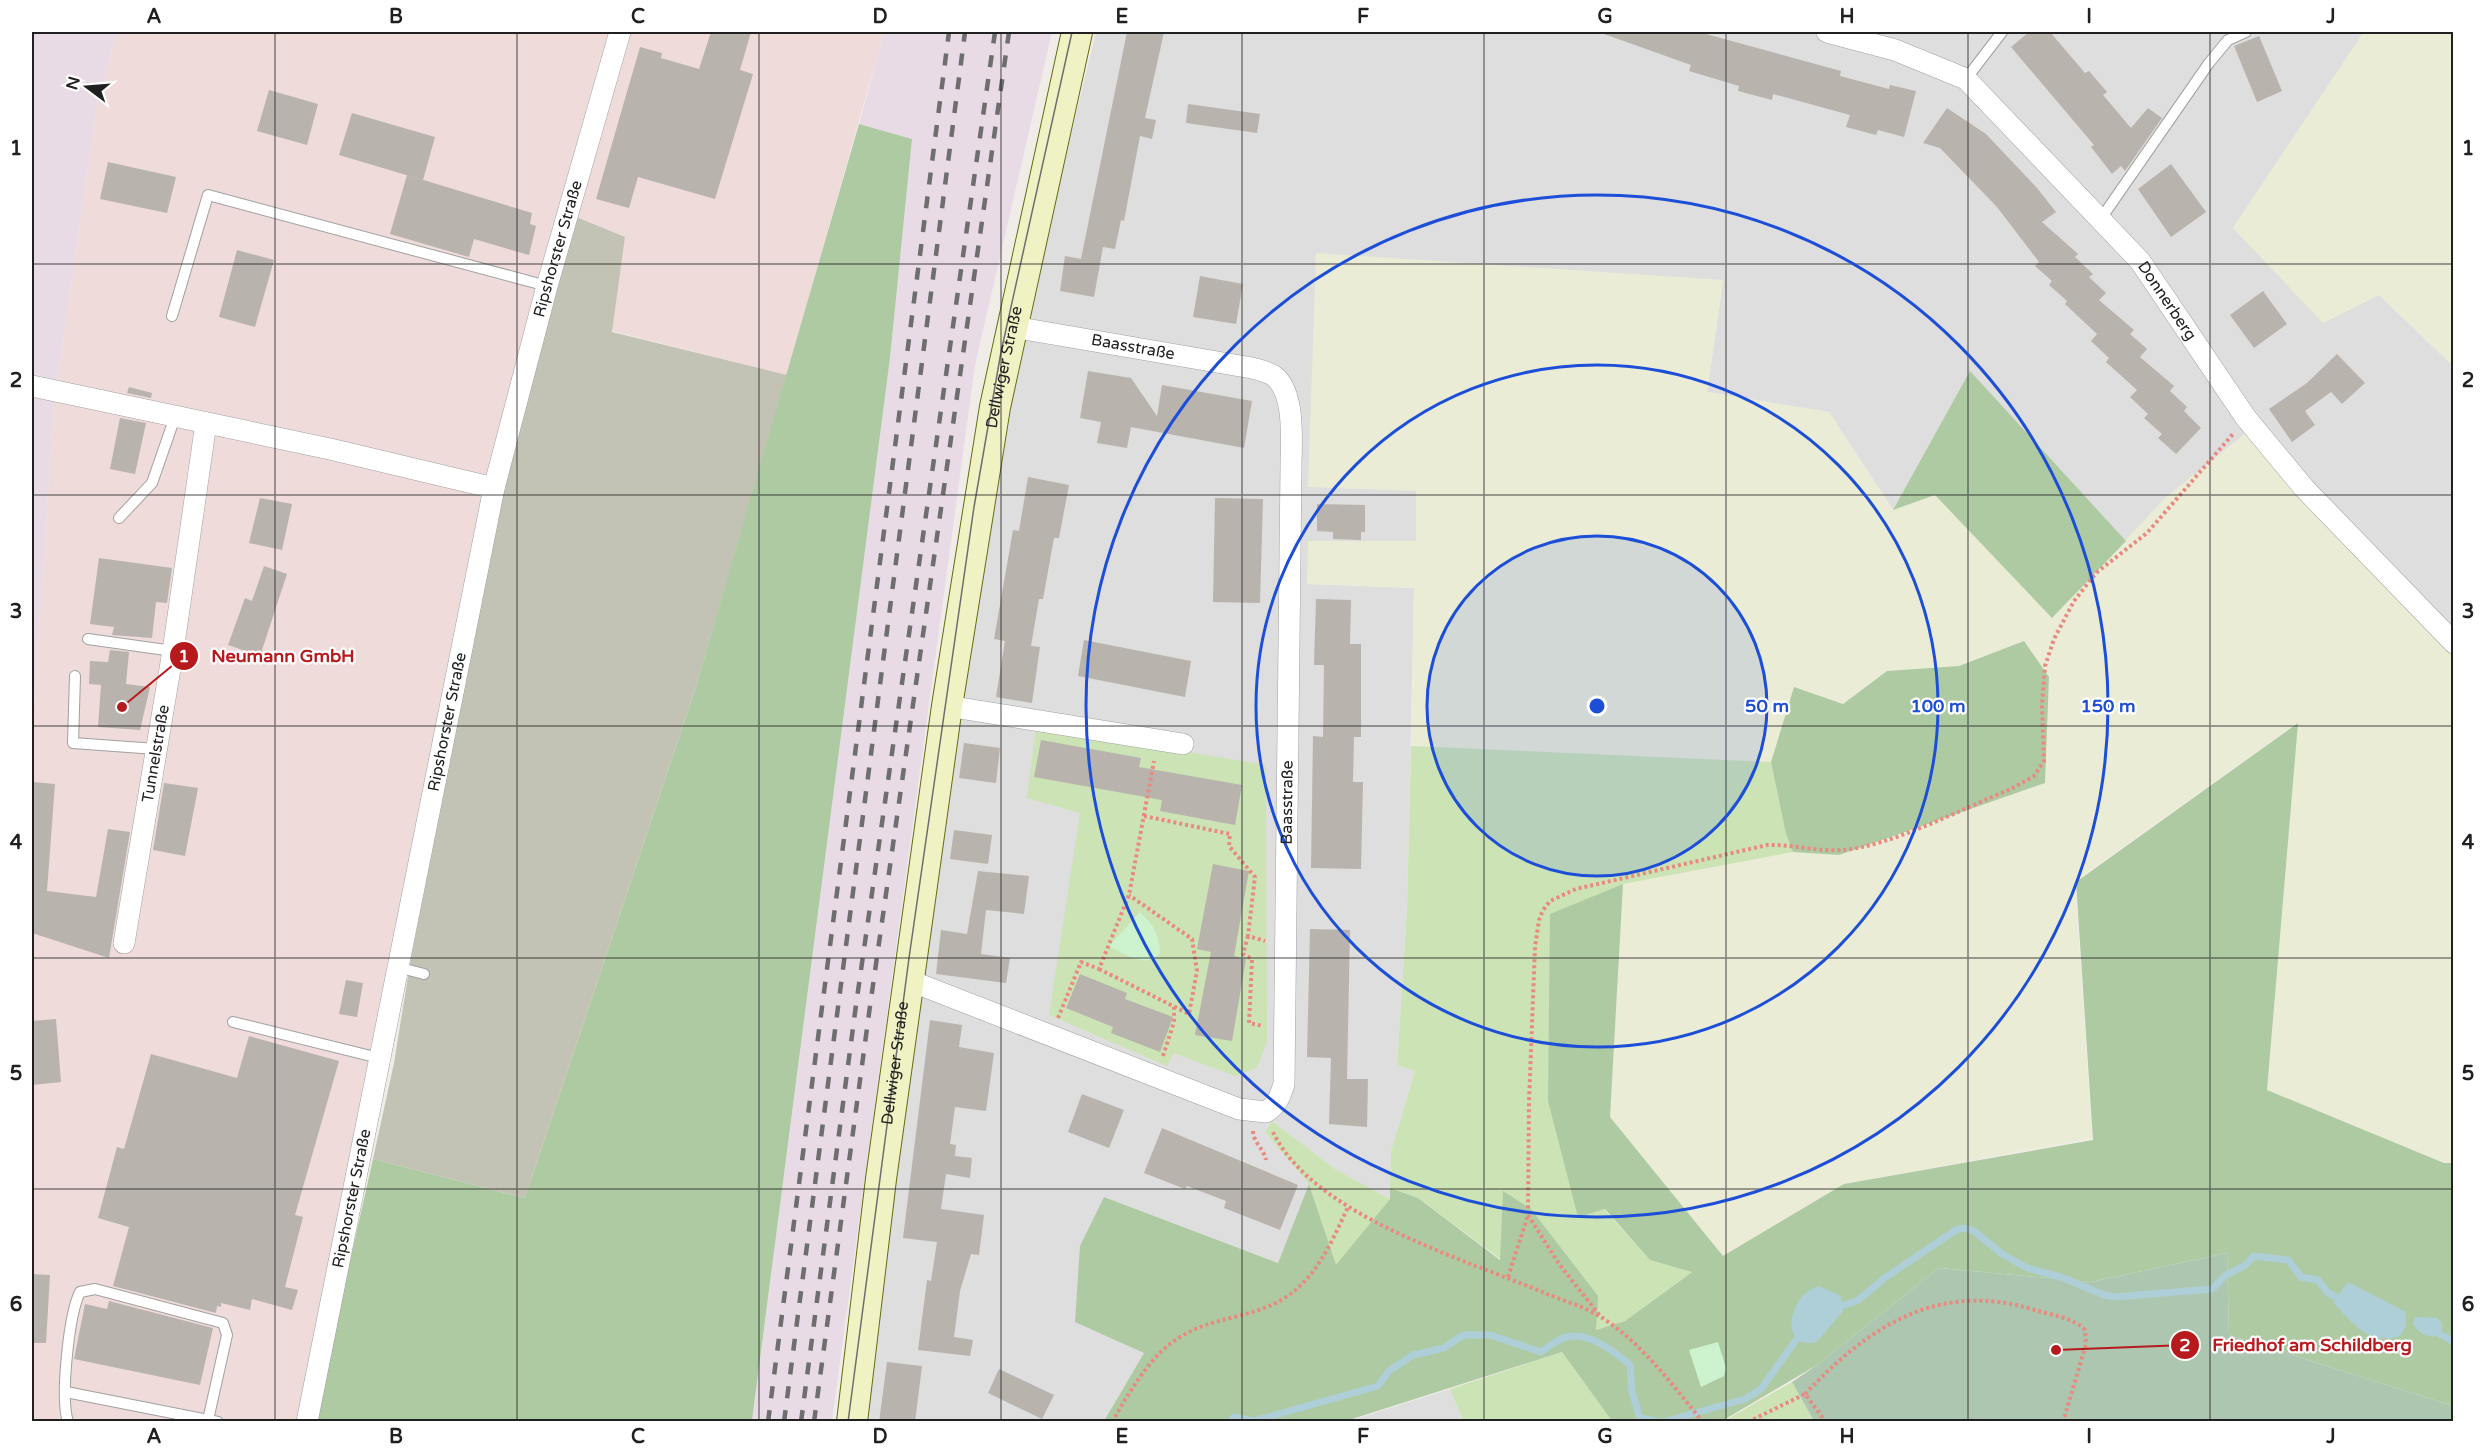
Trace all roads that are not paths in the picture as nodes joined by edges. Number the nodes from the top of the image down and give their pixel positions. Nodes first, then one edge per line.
1 (620, 32) edge
2 (1077, 32) edge
3 (1827, 32) edge
4 (2002, 32) edge
5 (2246, 32) edge
6 (1897, 41) edge
7 (1966, 79) junction
8 (2100, 220) junction
9 (547, 286) junction
10 (172, 316) dead end
11 (1013, 327) junction
12 (32, 386) edge
13 (175, 417) junction
14 (206, 423) junction
15 (494, 488) junction
16 (118, 518) dead end
17 (88, 639) dead end
18 (2454, 643) edge
19 (173, 651) junction
20 (75, 676) dead end
21 (947, 706) junction
22 (1183, 744) dead end
23 (156, 749) junction
24 (124, 943) dead end
25 (397, 968) junction
26 (424, 974) dead end
27 (908, 980) junction
28 (233, 1022) dead end
29 (379, 1058) junction
30 (66, 1392) junction
31 (213, 1421) edge
32 (68, 1422) edge
33 (308, 1422) edge
34 (852, 1422) edge

1 - 9 street, Ripshorster Straße
2 - 11 main road, Dellwiger Straße
3 - 6 street, Donnerberg
4 - 7 lane
5 - 8 lane
6 - 7 street, Donnerberg
7 - 8 street, Donnerberg
8 - 18 street, Donnerberg
9 - 10 lane
9 - 15 street, Ripshorster Straße
11 - 21 main road, Dellwiger Straße
11 - 27 street, Baasstraße
12 - 13 street
13 - 14 street
13 - 16 lane
14 - 15 street
14 - 19 street, Tunnelstraße
15 - 25 street, Ripshorster Straße
17 - 19 lane
19 - 23 street, Tunnelstraße
20 - 23 lane
21 - 22 street
21 - 27 main road, Dellwiger Straße
23 - 24 street, Tunnelstraße
25 - 26 lane
25 - 29 street, Ripshorster Straße
27 - 34 main road, Dellwiger Straße
28 - 29 lane
29 - 33 street, Ripshorster Straße
30 - 31 lane
30 - 31 lane
30 - 32 lane

